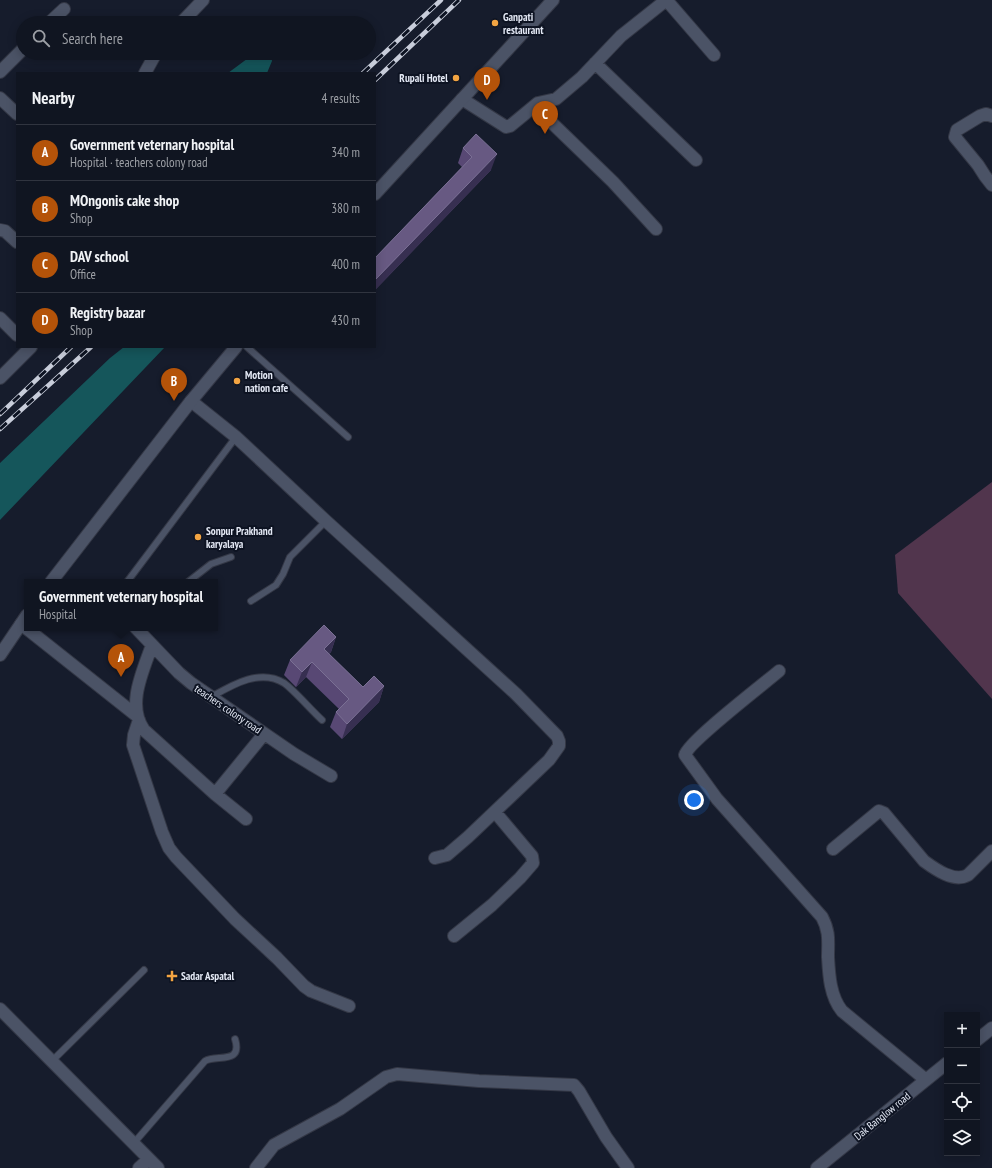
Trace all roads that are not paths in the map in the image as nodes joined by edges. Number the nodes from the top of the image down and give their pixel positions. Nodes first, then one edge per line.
1 (203, 0) edge
2 (554, 0) edge
3 (64, 9) dead end
4 (56, 16) edge
5 (188, 16) edge
6 (714, 55) dead end
7 (16, 56) edge
8 (152, 60) edge
9 (595, 63) junction
10 (0, 72) edge
11 (146, 72) edge
12 (0, 98) edge
13 (462, 99) junction
14 (538, 103) junction
15 (16, 113) edge
16 (992, 116) edge
17 (696, 160) dead end
18 (992, 185) edge
19 (376, 193) edge
20 (656, 229) dead end
21 (0, 230) edge
22 (16, 241) edge
23 (0, 318) edge
24 (16, 334) edge
25 (29, 348) edge
26 (235, 348) edge
27 (248, 348) edge
28 (0, 378) edge
29 (191, 400) junction
30 (236, 436) junction
31 (348, 437) dead end
32 (326, 521) junction
33 (230, 556) dead end
34 (53, 579) edge
35 (130, 579) edge
36 (192, 579) edge
37 (251, 601) dead end
38 (24, 619) edge
39 (38, 631) edge
40 (139, 631) edge
41 (152, 645) junction
42 (0, 655) edge
43 (780, 671) dead end
44 (211, 697) junction
45 (138, 718) junction
46 (322, 720) dead end
47 (264, 734) junction
48 (331, 776) dead end
49 (215, 794) junction
50 (495, 812) junction
51 (246, 819) dead end
52 (833, 849) dead end
53 (992, 851) edge
54 (435, 858) dead end
55 (454, 936) dead end
56 (144, 970) dead end
57 (349, 1006) dead end
58 (0, 1009) edge
59 (992, 1028) edge
60 (236, 1038) dead end
61 (980, 1038) edge
62 (52, 1060) junction
63 (944, 1065) edge
64 (926, 1080) junction
65 (133, 1144) junction
66 (149, 1159) junction
67 (138, 1168) edge
68 (158, 1168) edge
69 (256, 1168) edge
70 (628, 1168) edge
71 (817, 1168) edge

1 - 5 street
2 - 13 street
3 - 4 street
6 - 9 street
7 - 10 street
8 - 11 street
9 - 14 street
9 - 17 street
12 - 15 street
13 - 14 street
13 - 19 street
14 - 20 street
16 - 18 street
21 - 22 street
23 - 24 street
25 - 28 street
26 - 29 street
27 - 31 lane
29 - 30 street
29 - 34 street
30 - 32 street
30 - 35 lane
32 - 37 lane
32 - 50 street
33 - 36 lane
38 - 42 street
39 - 45 street
40 - 41 street, teachers colony road
41 - 44 street, teachers colony road
41 - 45 street
43 - 64 street
44 - 46 lane
44 - 47 street, teachers colony road
45 - 49 street
45 - 57 street
47 - 48 street, teachers colony road
47 - 49 street
49 - 51 street
50 - 54 street
50 - 55 street
52 - 53 street
56 - 62 lane
58 - 62 street
59 - 61 street
60 - 65 lane
62 - 65 street
63 - 64 street, Dak Banglow road
64 - 71 street, Dak Banglow road
65 - 66 street
66 - 67 street
66 - 68 street
69 - 70 street

